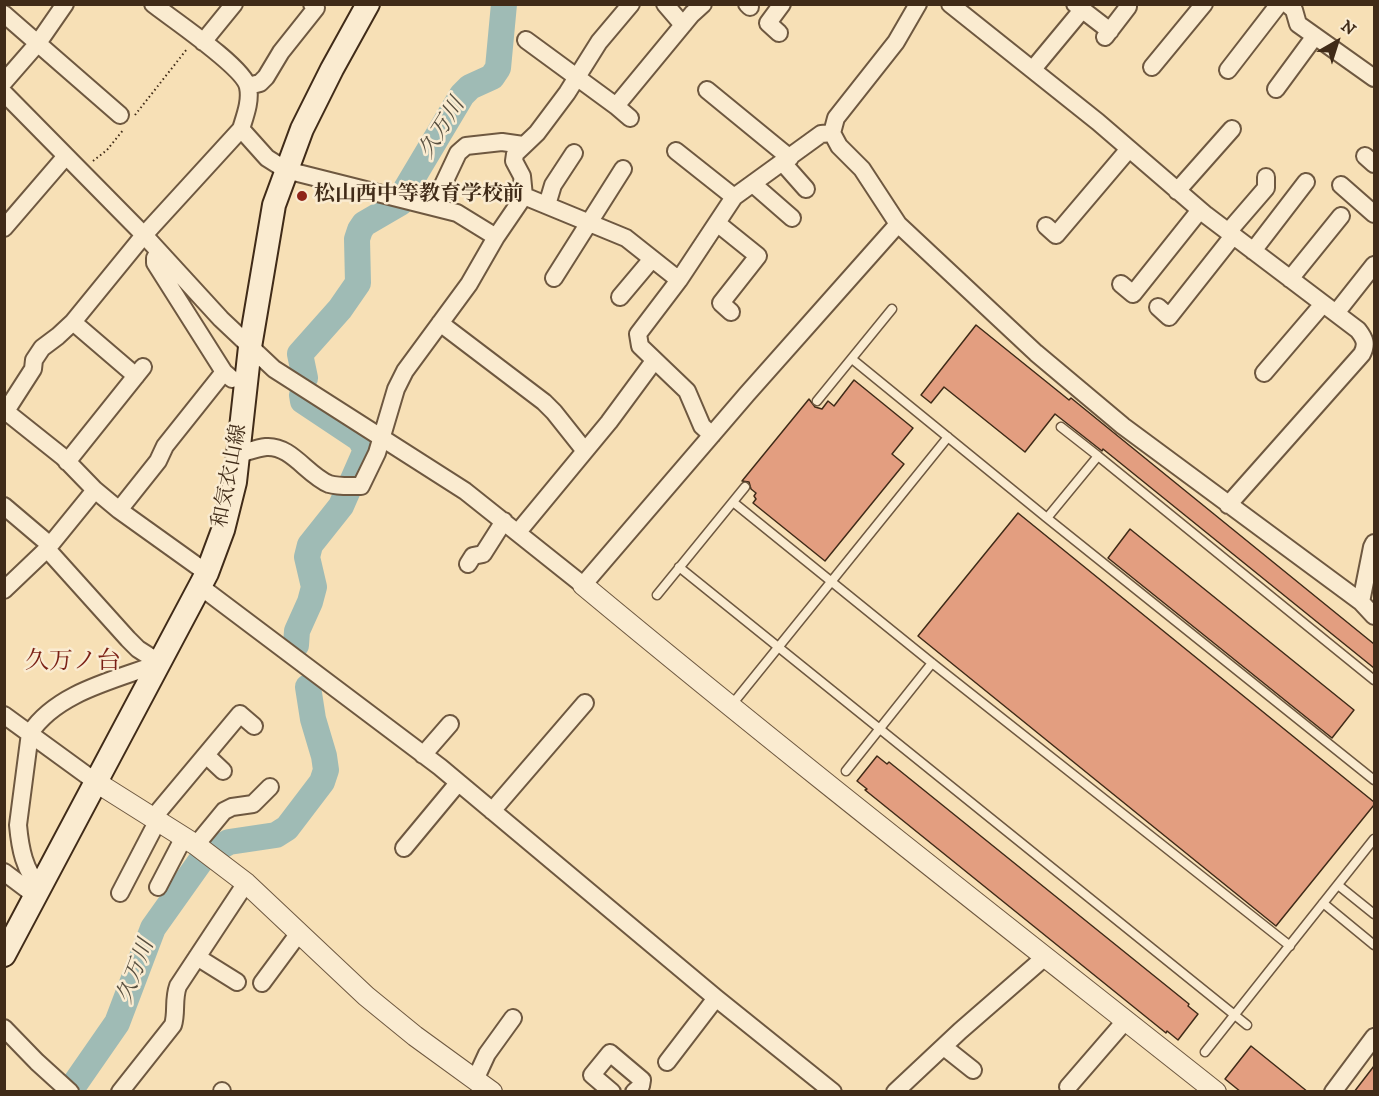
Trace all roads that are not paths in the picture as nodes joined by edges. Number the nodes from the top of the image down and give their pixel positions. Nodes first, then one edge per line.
1 (65, 4) edge
2 (153, 4) edge
3 (181, 4) edge
4 (234, 4) edge
5 (312, 4) edge
6 (368, 4) edge
7 (631, 4) edge
8 (665, 4) edge
9 (703, 4) edge
10 (782, 4) edge
11 (918, 4) edge
12 (950, 4) edge
13 (1204, 4) edge
14 (1279, 4) edge
15 (1078, 7) edge
16 (1128, 7) dead end
17 (1297, 8) edge
18 (4, 14) edge
19 (170, 18) junction
20 (683, 25) junction
21 (779, 33) dead end
22 (1315, 36) junction
23 (200, 40) junction
24 (526, 40) dead end
25 (38, 43) junction
26 (1153, 68) dead end
27 (1033, 69) junction
28 (1228, 70) dead end
29 (577, 77) junction
30 (1374, 78) edge
31 (4, 82) edge
32 (248, 86) junction
33 (1276, 89) dead end
34 (707, 90) dead end
35 (4, 93) edge
36 (616, 106) junction
37 (120, 115) dead end
38 (630, 118) dead end
39 (241, 129) junction
40 (1232, 129) dead end
41 (832, 133) junction
42 (524, 145) junction
43 (1129, 149) junction
44 (676, 151) dead end
45 (574, 153) dead end
46 (66, 156) junction
47 (786, 160) junction
48 (623, 169) dead end
49 (286, 170) junction
50 (1266, 177) dead end
51 (1306, 182) dead end
52 (753, 184) junction
53 (1341, 185) dead end
54 (806, 189) dead end
55 (1178, 191) junction
56 (525, 196) junction
57 (734, 197) junction
58 (547, 205) junction
59 (433, 206) junction
60 (1200, 210) junction
61 (1374, 214) edge
62 (1341, 216) dead end
63 (792, 218) dead end
64 (588, 222) junction
65 (717, 223) junction
66 (898, 224) junction
67 (1046, 226) dead end
68 (4, 228) edge
69 (1231, 234) junction
70 (144, 235) junction
71 (496, 237) junction
72 (1253, 251) junction
73 (159, 252) junction
74 (652, 259) junction
75 (1374, 266) edge
76 (554, 278) dead end
77 (1290, 279) junction
78 (679, 280) junction
79 (1121, 284) dead end
80 (620, 297) dead end
81 (1158, 308) dead end
82 (892, 309) dead end
83 (1330, 309) junction
84 (731, 312) dead end
85 (73, 322) junction
86 (440, 323) junction
87 (1370, 343) edge
88 (250, 347) junction
89 (852, 359) junction
90 (654, 361) junction
91 (224, 372) junction
92 (1263, 372) dead end
93 (246, 385) junction
94 (817, 401) dead end
95 (5, 411) edge
96 (1061, 427) dead end
97 (712, 435) junction
98 (948, 437) junction
99 (382, 438) junction
100 (585, 451) junction
101 (239, 454) junction
102 (1098, 456) junction
103 (68, 462) junction
104 (745, 487) dead end
105 (95, 490) junction
106 (733, 501) junction
107 (1228, 505) junction
108 (4, 506) edge
109 (119, 510) junction
110 (1047, 518) junction
111 (504, 521) junction
112 (518, 532) junction
113 (1374, 543) edge
114 (49, 547) junction
115 (468, 564) dead end
116 (679, 567) junction
117 (204, 580) junction
118 (831, 581) junction
119 (583, 585) junction
120 (4, 590) edge
121 (657, 595) dead end
122 (1361, 602) junction
123 (1374, 616) edge
124 (779, 647) junction
125 (160, 663) junction
126 (932, 663) junction
127 (1374, 680) edge
128 (585, 703) dead end
129 (729, 707) junction
130 (7, 723) edge
131 (450, 724) dead end
132 (254, 726) dead end
133 (879, 728) junction
134 (30, 734) junction
135 (206, 755) junction
136 (423, 755) junction
137 (223, 771) dead end
138 (846, 771) dead end
139 (1374, 780) edge
140 (96, 782) junction
141 (458, 783) junction
142 (270, 787) dead end
143 (492, 811) junction
144 (155, 819) junction
145 (1374, 839) edge
146 (190, 841) junction
147 (404, 848) dead end
148 (4, 872) edge
149 (246, 883) junction
150 (1338, 885) junction
151 (158, 887) dead end
152 (38, 892) junction
153 (120, 893) dead end
154 (1323, 903) junction
155 (1374, 914) edge
156 (299, 933) junction
157 (1374, 945) edge
158 (1290, 946) junction
159 (4, 955) edge
160 (197, 957) junction
161 (1045, 957) junction
162 (237, 982) dead end
163 (262, 982) dead end
164 (716, 999) junction
165 (1234, 1015) junction
166 (513, 1018) dead end
167 (1126, 1020) junction
168 (1247, 1025) dead end
169 (4, 1028) edge
170 (1374, 1037) edge
171 (944, 1047) junction
172 (1205, 1052) dead end
173 (667, 1062) dead end
174 (973, 1070) dead end
175 (475, 1080) junction
176 (1068, 1087) dead end
177 (70, 1092) edge
178 (120, 1092) edge
179 (492, 1092) edge
180 (612, 1092) edge
181 (634, 1092) edge
182 (833, 1092) edge
183 (896, 1092) edge
184 (1216, 1092) edge
185 (1333, 1092) edge

1 - 25 street
2 - 19 street
3 - 19 street
4 - 23 street
5 - 32 street
6 - 49 main road, 和気衣山線
7 - 29 street
8 - 20 street
9 - 20 street
10 - 21 street
11 - 41 street
12 - 27 street
13 - 26 street
14 - 28 street
15 - 16 street
15 - 27 street
17 - 22 street
18 - 25 street
19 - 23 street
20 - 36 street
22 - 30 street
22 - 33 street
23 - 32 street
24 - 29 street
25 - 31 street
25 - 37 street
27 - 43 street
29 - 36 street
29 - 42 street
32 - 39 street
34 - 47 street
35 - 46 street
36 - 38 street
39 - 49 street
39 - 70 street
40 - 55 street
41 - 47 street
41 - 66 street
42 - 56 street
42 - 59 street
43 - 55 street
43 - 67 street
44 - 57 street
45 - 58 street
46 - 68 street
46 - 70 street
47 - 52 street
47 - 54 street
48 - 64 street
49 - 59 street
49 - 88 main road, 和気衣山線
50 - 69 street
51 - 72 street
52 - 57 street
52 - 63 street
53 - 61 street
55 - 60 street
56 - 58 street
56 - 71 street
57 - 65 street
58 - 64 street
59 - 71 street
60 - 69 street
60 - 79 street
62 - 77 street
64 - 74 street
64 - 76 street
65 - 78 street
65 - 84 street
66 - 97 street
66 - 107 street
69 - 72 street
69 - 81 street
70 - 73 street
70 - 85 street
71 - 86 street
72 - 77 street
73 - 88 street
73 - 91 street
74 - 78 street
74 - 80 street
75 - 83 street
77 - 83 street
78 - 90 street
82 - 89 lane
83 - 87 street
83 - 92 street
85 - 95 street
85 - 103 street
86 - 99 street
86 - 100 street
87 - 107 street
88 - 93 main road, 和気衣山線
88 - 99 street
89 - 94 lane
89 - 98 lane
90 - 97 street
90 - 100 street
91 - 93 street
91 - 109 street
93 - 101 main road, 和気衣山線
95 - 103 street
96 - 102 lane
97 - 119 street
98 - 110 lane
98 - 118 lane
99 - 101 street
99 - 111 street
100 - 112 street
101 - 117 main road, 和気衣山線
102 - 110 lane
102 - 127 lane
103 - 105 street
104 - 106 lane
105 - 109 street
105 - 114 street
106 - 116 lane
106 - 118 lane
107 - 122 street
108 - 114 street
109 - 117 street
110 - 139 lane
111 - 112 street
111 - 115 street
112 - 119 street
113 - 122 street
114 - 120 street
114 - 125 street
116 - 121 lane
116 - 124 lane
117 - 125 main road, 和気衣山線
117 - 136 street
118 - 124 lane
118 - 126 lane
119 - 129 street
122 - 123 street
124 - 129 lane
124 - 133 lane
125 - 134 street
125 - 140 main road, 和気衣山線
126 - 133 lane
126 - 158 lane
128 - 143 street
129 - 161 street
130 - 134 street
131 - 136 street
132 - 135 street
133 - 138 lane
133 - 165 lane
134 - 140 street
134 - 152 street
135 - 137 street
135 - 144 street
136 - 141 street
140 - 144 street
140 - 152 main road, 和気衣山線
141 - 143 street
141 - 147 street
142 - 146 street
143 - 164 street
144 - 146 street
144 - 153 street
145 - 150 lane
146 - 149 street
146 - 151 street
148 - 152 street
149 - 156 street
149 - 160 street
150 - 154 lane
150 - 155 lane
152 - 159 main road, 和気衣山線
154 - 157 lane
154 - 158 lane
156 - 163 street
156 - 175 street
158 - 165 lane
160 - 162 street
160 - 178 street
161 - 167 street
161 - 171 street
164 - 173 street
164 - 182 street
165 - 168 lane
165 - 172 lane
166 - 175 street
167 - 176 street
167 - 184 street
169 - 177 street
170 - 185 street
171 - 174 street
171 - 183 street
175 - 179 street
180 - 181 street

